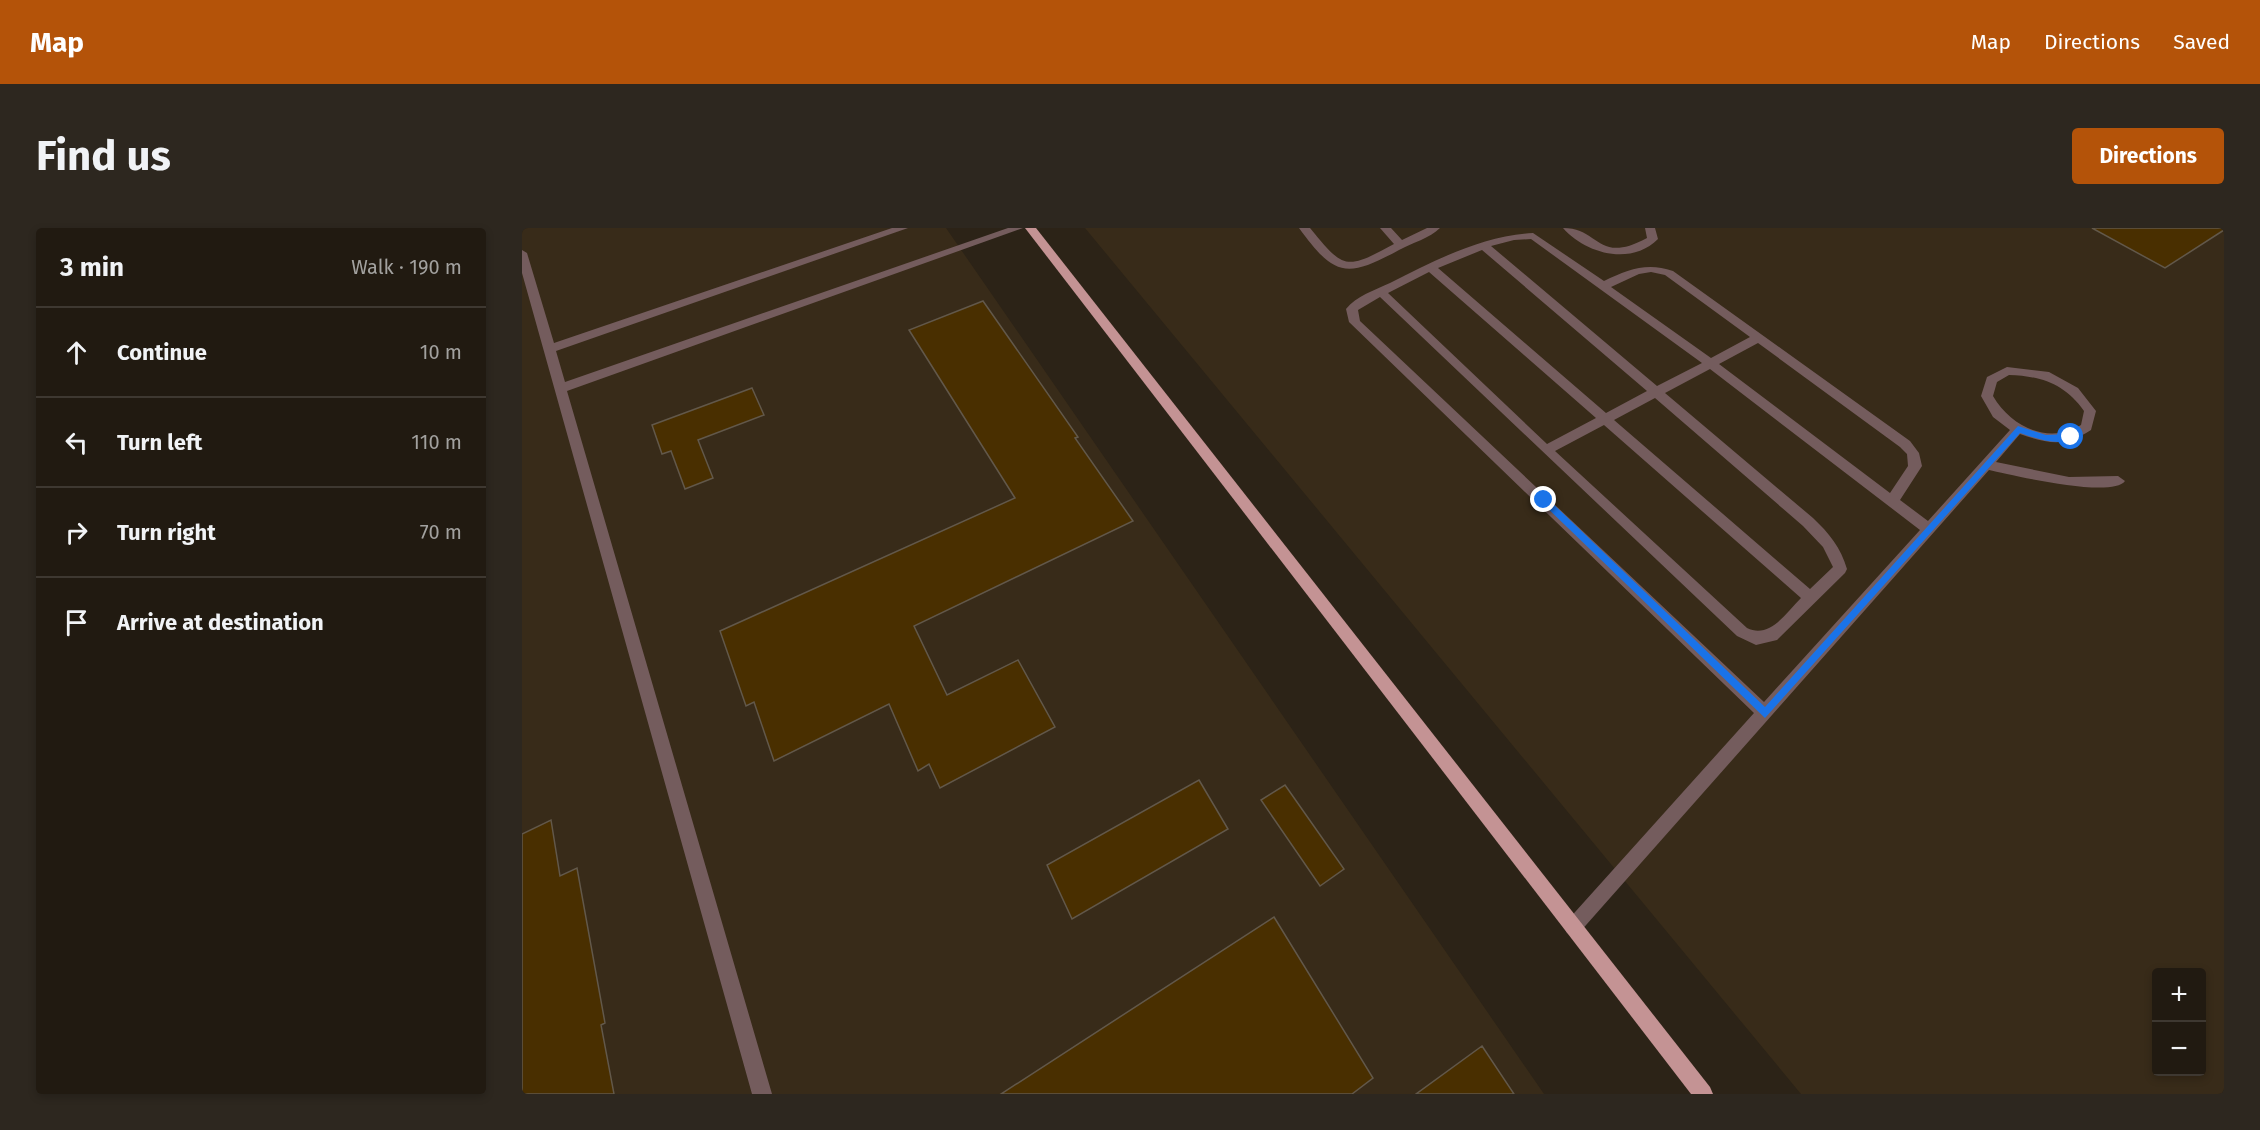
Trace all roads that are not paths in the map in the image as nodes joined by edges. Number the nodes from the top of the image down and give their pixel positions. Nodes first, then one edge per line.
1 (903, 228) edge
2 (1018, 228) edge
3 (1030, 228) edge
4 (1304, 228) edge
5 (1385, 228) edge
6 (1435, 228) edge
7 (1568, 228) edge
8 (1650, 228) edge
9 (1401, 245) junction
10 (1484, 246) junction
11 (522, 254) edge
12 (1431, 268) junction
13 (1604, 286) junction
14 (1381, 292) junction
15 (1758, 338) junction
16 (550, 349) junction
17 (1712, 364) junction
18 (562, 388) junction
19 (1657, 391) junction
20 (1604, 419) junction
21 (2018, 429) junction
22 (1546, 450) junction
23 (1988, 465) junction
24 (2118, 481) dead end
25 (1892, 501) junction
26 (1930, 530) junction
27 (1811, 598) junction
28 (1765, 713) junction
29 (1573, 927) junction
30 (762, 1094) edge
31 (1703, 1094) edge

1 - 16 lane
2 - 18 lane
3 - 29 main road
4 - 9 lane
5 - 9 lane
6 - 9 lane
7 - 8 lane
10 - 12 lane
10 - 13 lane
10 - 19 lane
11 - 16 lane
12 - 14 lane
12 - 20 lane
13 - 15 lane
13 - 17 lane
14 - 22 lane
14 - 28 lane
15 - 17 lane
15 - 25 lane
16 - 18 lane
17 - 19 lane
17 - 25 lane
18 - 30 lane
19 - 20 lane
19 - 27 lane
20 - 22 lane
20 - 27 lane
21 - 21 lane
21 - 23 lane
22 - 27 lane
23 - 24 lane
23 - 26 lane
25 - 26 lane
26 - 28 lane
28 - 29 lane
29 - 31 main road

